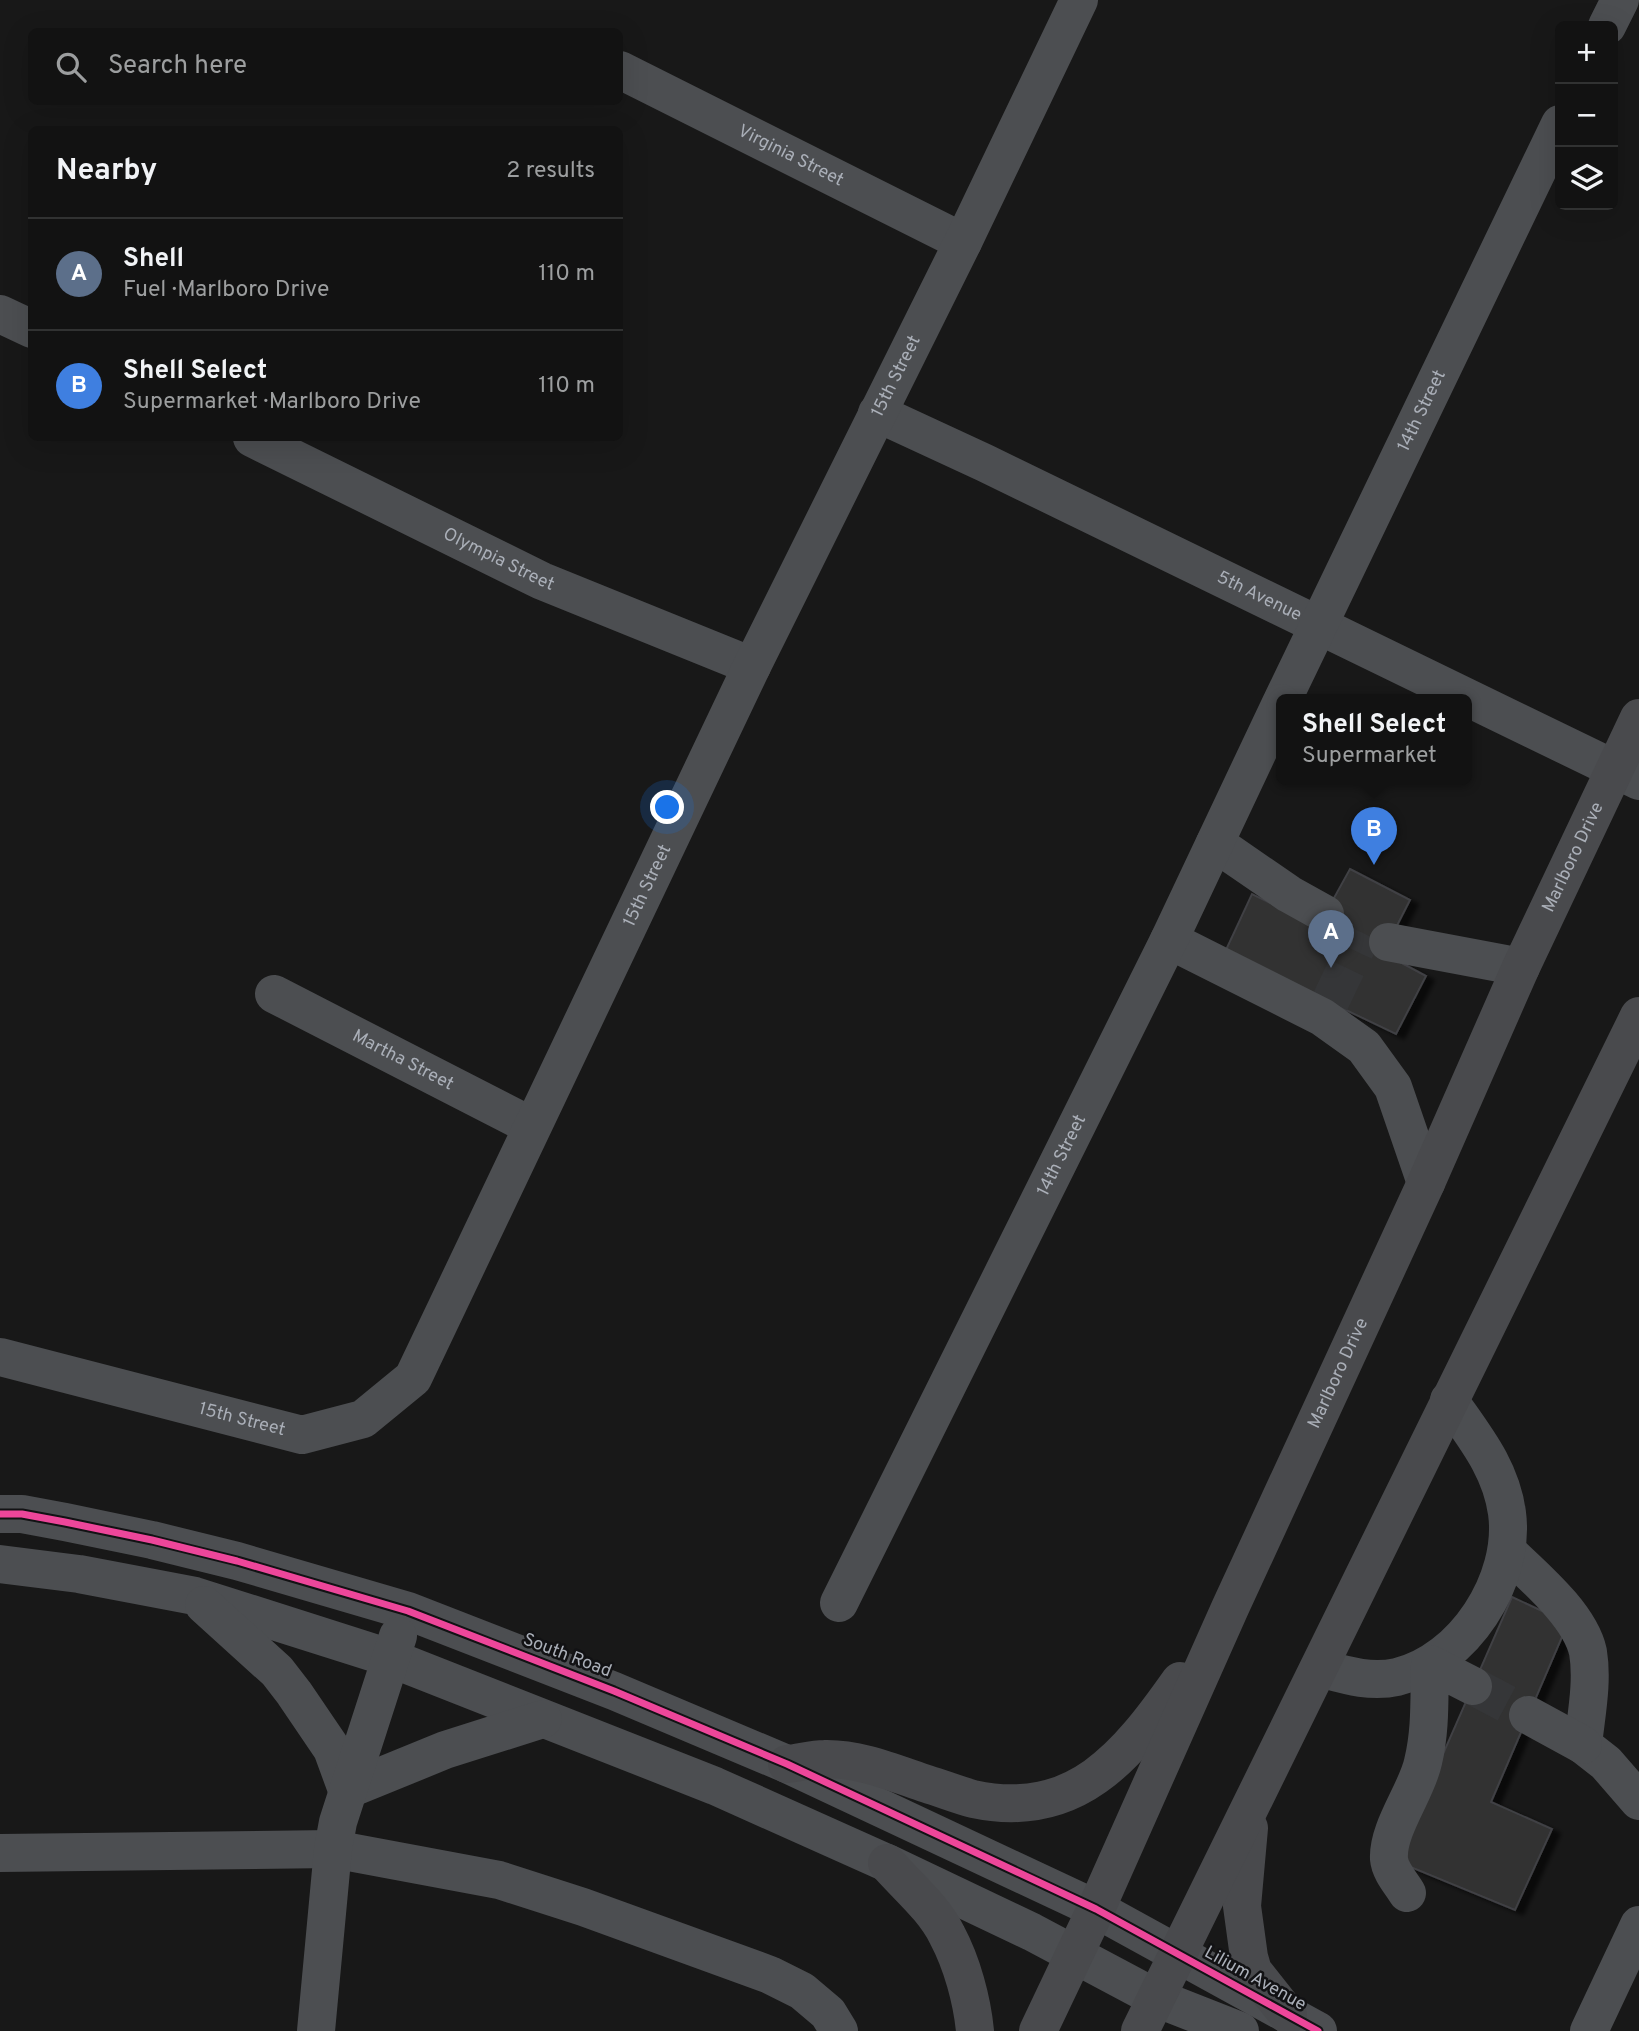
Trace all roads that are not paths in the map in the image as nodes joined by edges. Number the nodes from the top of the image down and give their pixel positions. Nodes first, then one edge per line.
1 (1079, 0) edge
2 (1620, 0) edge
3 (1610, 21) edge
4 (623, 72) edge
5 (1555, 134) edge
6 (963, 242) junction
7 (0, 314) edge
8 (28, 327) edge
9 (877, 413) junction
10 (258, 441) edge
11 (1318, 625) junction
12 (752, 666) junction
13 (1285, 694) edge
14 (1460, 694) edge
15 (1472, 700) edge
16 (1276, 714) edge
17 (1639, 718) edge
18 (1627, 775) edge
19 (1215, 843) junction
20 (1325, 914) dead end
21 (1169, 940) junction
22 (1388, 942) dead end
23 (1521, 967) junction
24 (274, 994) dead end
25 (1639, 1016) edge
26 (531, 1126) junction
27 (1426, 1183) junction
28 (0, 1357) edge
29 (1449, 1400) junction
30 (0, 1514) edge
31 (1507, 1551) junction
32 (0, 1564) edge
33 (195, 1596) junction
34 (839, 1603) dead end
35 (1230, 1608) junction
36 (408, 1611) junction
37 (390, 1658) junction
38 (1430, 1664) junction
39 (1319, 1668) junction
40 (1473, 1686) tunnel mouth
41 (1528, 1715) tunnel mouth
42 (543, 1719) junction
43 (1583, 1745) junction
44 (787, 1765) junction
45 (347, 1790) junction
46 (1639, 1801) edge
47 (1251, 1805) junction
48 (333, 1849) junction
49 (0, 1853) edge
50 (887, 1863) junction
51 (1407, 1893) dead end
52 (1096, 1909) junction
53 (1639, 1925) edge
54 (1076, 1953) junction
55 (1177, 1954) junction
56 (1148, 2015) edge
57 (1303, 2023) edge
58 (316, 2031) edge
59 (839, 2031) edge
60 (975, 2031) edge
61 (1038, 2031) edge
62 (1240, 2031) edge
63 (1589, 2031) edge

1 - 6 street, 15th Street
2 - 3 street
4 - 6 street, Virginia Street
5 - 11 street, 14th Street
6 - 9 street, 15th Street
7 - 8 street
9 - 11 street, 5th Avenue
9 - 12 street, 15th Street
10 - 12 street, Olympia Street
11 - 13 street, 14th Street
11 - 14 street, 5th Avenue
12 - 26 street, 15th Street
15 - 18 street, 5th Avenue
16 - 19 street, 14th Street
17 - 18 main road, Marlboro Drive
18 - 23 main road, Marlboro Drive
19 - 20 street
19 - 21 street, 14th Street
21 - 27 street
21 - 34 street, 14th Street
22 - 23 street
23 - 27 main road, Marlboro Drive
24 - 26 street, Martha Street
25 - 29 main road
26 - 28 street, 15th Street
27 - 35 main road, Marlboro Drive
29 - 31 street
29 - 39 main road
30 - 36 street, South Road
31 - 38 street
31 - 43 street
32 - 33 street
33 - 37 street
33 - 45 street
35 - 44 main road
35 - 52 main road, Marlboro Drive
36 - 37 street
36 - 44 street, South Road
37 - 42 street
37 - 45 street
38 - 39 street
38 - 40 street
38 - 51 street
39 - 47 main road
41 - 43 street
42 - 45 street
42 - 50 street
43 - 46 street
44 - 52 street, South Road
45 - 48 street
47 - 55 main road
47 - 57 main road
48 - 49 street
48 - 58 street
48 - 59 street
50 - 54 street
50 - 60 main road
52 - 54 main road, Marlboro Drive
52 - 55 street, Lilium Avenue
53 - 63 street
54 - 56 street
54 - 61 main road, Marlboro Drive
55 - 56 main road
55 - 57 street, Lilium Avenue
56 - 62 street

